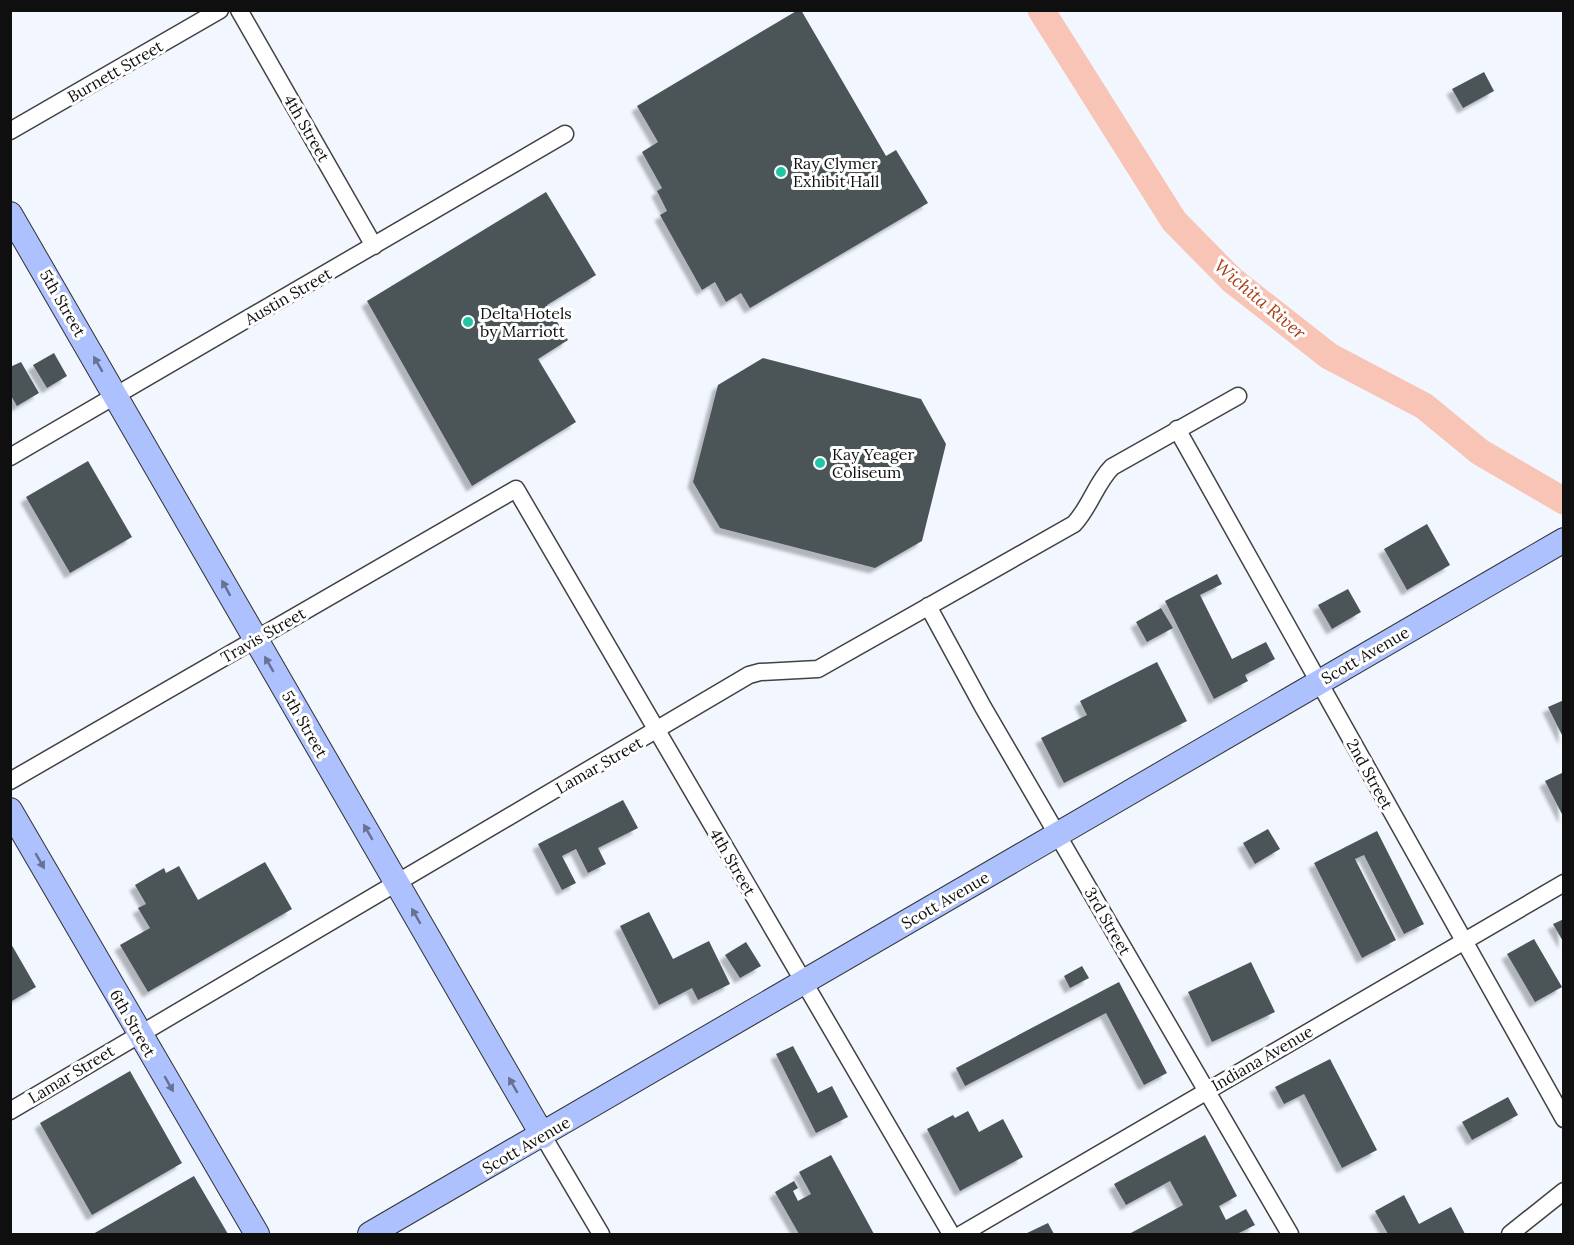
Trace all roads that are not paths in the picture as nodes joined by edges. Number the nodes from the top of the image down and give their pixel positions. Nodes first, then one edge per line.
1 (219, 10) edge
2 (239, 10) edge
3 (10, 132) edge
4 (564, 134) dead end
5 (10, 214) edge
6 (374, 246) junction
7 (117, 396) junction
8 (1239, 396) dead end
9 (1177, 429) junction
10 (10, 456) edge
11 (516, 489) joint
12 (1563, 540) edge
13 (928, 606) junction
14 (255, 639) junction
15 (1319, 681) junction
16 (658, 731) junction
17 (10, 781) edge
18 (10, 810) edge
19 (1059, 834) junction
20 (397, 882) junction
21 (1563, 883) edge
22 (1463, 942) junction
23 (802, 983) junction
24 (139, 1034) junction
25 (1206, 1090) junction
26 (10, 1111) edge
27 (1563, 1119) edge
28 (543, 1136) junction
29 (1563, 1191) edge
30 (257, 1234) edge
31 (370, 1234) edge
32 (601, 1234) edge
33 (951, 1234) edge
34 (962, 1234) edge
35 (1290, 1234) edge
36 (1510, 1234) edge

1 - 3 street, Burnett Street
2 - 6 street, 4th Street
4 - 6 street, Austin Street
7 -> 5 main road, 5th Street
6 - 7 street, Austin Street
7 - 10 street, Austin Street
14 -> 7 main road, 5th Street
8 - 9 street, Lamar Street
9 - 13 street, Lamar Street
9 - 15 street, 2nd Street
11 - 14 street, Travis Street
11 - 16 street, 4th Street
12 - 15 main road, Scott Avenue
13 - 16 street, Lamar Street
13 - 19 street, 3rd Street
14 - 17 street, Travis Street
20 -> 14 main road, 5th Street
15 - 19 main road, Scott Avenue
15 - 22 street, 2nd Street
16 - 20 street, Lamar Street
16 - 23 street, 4th Street
18 -> 24 main road, 6th Street
19 - 23 main road, Scott Avenue
19 - 25 street, 3rd Street
20 - 24 street, Lamar Street
28 -> 20 main road, 5th Street
21 - 22 street, Indiana Avenue
22 - 25 street, Indiana Avenue
22 - 27 street, 2nd Street
23 - 28 main road, Scott Avenue
23 - 33 street, 4th Street
24 - 26 street, Lamar Street
24 -> 30 main road, 6th Street
25 - 34 street, Indiana Avenue
25 - 35 street, 3rd Street
28 - 31 main road, Scott Avenue
28 - 32 street, 5th Street
29 - 36 street

